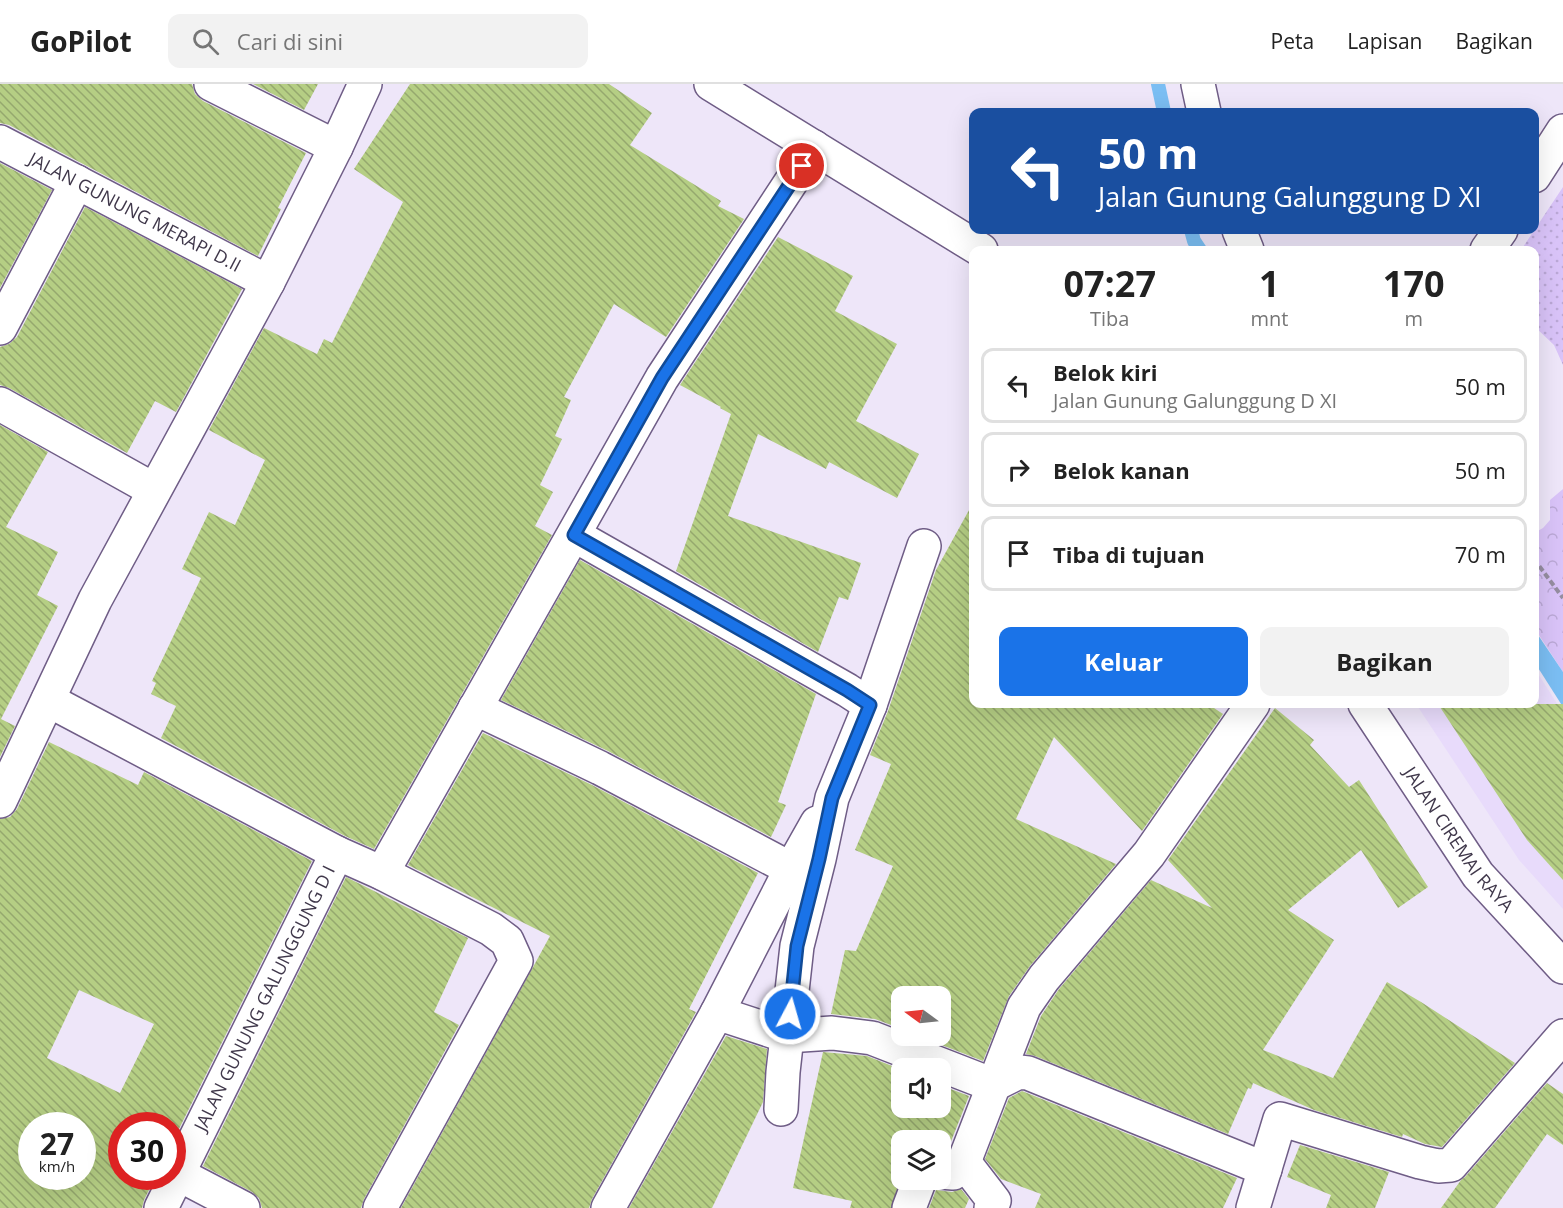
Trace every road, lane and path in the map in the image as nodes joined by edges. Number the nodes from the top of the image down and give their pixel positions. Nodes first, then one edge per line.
1 (211, 84) edge
2 (365, 84) edge
3 (711, 84) edge
4 (1198, 84) edge
5 (1203, 108) edge
6 (1563, 131) edge
7 (0, 142) edge
8 (336, 147) junction
9 (814, 147) junction
10 (1539, 168) edge
11 (77, 182) junction
12 (975, 246) edge
13 (268, 282) junction
14 (0, 328) edge
15 (0, 404) edge
16 (154, 490) junction
17 (574, 535) junction
18 (924, 546) dead end
19 (1539, 566) edge
20 (1563, 598) edge
21 (48, 700) junction
22 (870, 705) junction
23 (475, 708) junction
24 (1250, 708) edge
25 (1368, 708) edge
26 (832, 798) junction
27 (0, 801) edge
28 (337, 853) junction
29 (791, 869) junction
30 (382, 873) junction
31 (1563, 967) edge
32 (717, 1013) junction
33 (787, 1036) junction
34 (1563, 1036) edge
35 (993, 1085) junction
36 (782, 1109) dead end
37 (186, 1158) edge
38 (952, 1167) edge
39 (1265, 1168) junction
40 (186, 1178) edge
41 (170, 1190) edge
42 (916, 1190) edge
43 (998, 1206) edge
44 (161, 1208) edge
45 (243, 1208) edge
46 (380, 1208) edge
47 (608, 1208) edge
48 (909, 1208) edge
49 (1252, 1208) edge

1 - 8 street
2 - 8 street
3 - 9 street
4 - 5 street
6 - 10 street
7 - 11 street, JALAN GUNUNG MERAPI D.II
8 - 13 street
9 - 12 street
9 - 17 street
11 - 13 street, JALAN GUNUNG MERAPI D.II
11 - 14 street
13 - 16 street
15 - 16 street
16 - 21 street
17 - 22 street
17 - 23 street
18 - 22 street
19 - 20 path
21 - 27 street
21 - 28 street
22 - 26 street
23 - 29 street
23 - 30 street
24 - 35 street
25 - 31 street, JALAN CIREMAI RAYA
26 - 29 street
26 - 33 street
28 - 30 street
28 - 37 street, JALAN GUNUNG GALUNGGUNG D I
29 - 32 street
30 - 46 street
32 - 33 street
32 - 47 street
33 - 35 street
33 - 36 street
34 - 39 street
35 - 38 street
35 - 39 street
38 - 43 street
39 - 49 street
40 - 45 street
41 - 44 street, JALAN GUNUNG GALUNGGUNG D I
42 - 48 street

